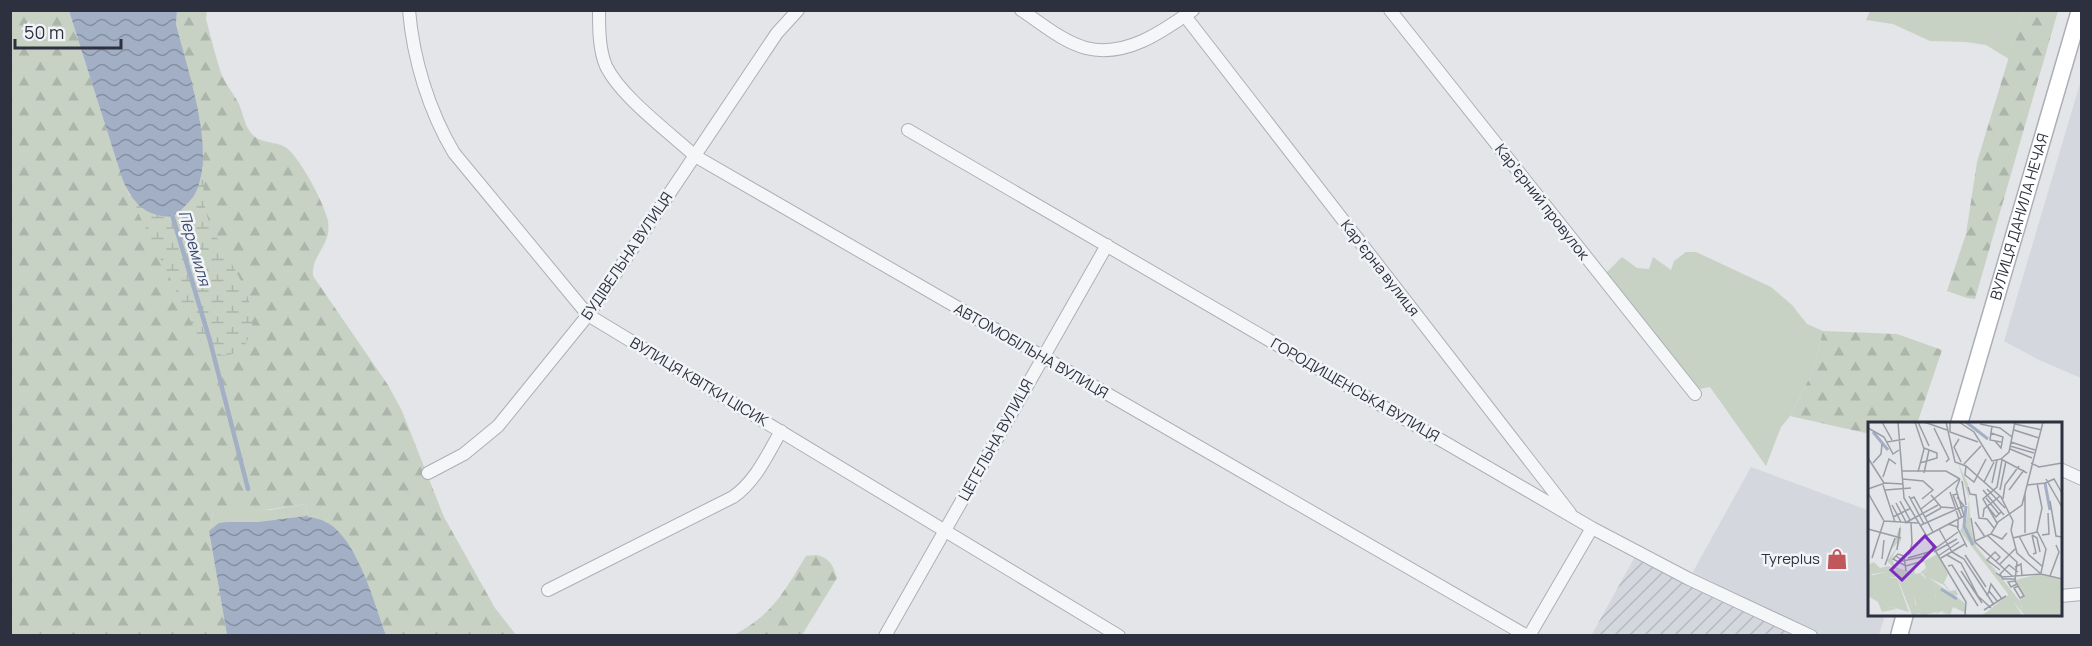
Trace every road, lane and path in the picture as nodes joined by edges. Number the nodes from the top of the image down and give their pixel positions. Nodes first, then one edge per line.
1 (409, 10) edge
2 (599, 10) edge
3 (798, 10) edge
4 (1021, 10) edge
5 (1390, 10) edge
6 (2080, 10) edge
7 (1189, 13) edge
8 (908, 130) dead end
9 (695, 156) junction
10 (1107, 245) junction
11 (588, 315) junction
12 (1043, 357) junction
13 (1695, 394) dead end
14 (1963, 422) edge
15 (781, 431) junction
16 (2062, 469) edge
17 (428, 473) dead end
18 (2082, 479) edge
19 (1575, 519) junction
20 (1592, 528) junction
21 (944, 532) junction
22 (548, 590) dead end
23 (2082, 594) edge
24 (2062, 596) edge
25 (1905, 616) edge
26 (885, 636) edge
27 (1119, 636) edge
28 (1528, 636) edge
29 (1811, 636) edge
30 (1899, 636) edge

1 - 11 street, ВУЛИЦЯ КВІТКИ ЦІСИК
2 - 9 street, АВТОМОБІЛЬНА ВУЛИЦЯ
3 - 9 street, БУДІВЕЛЬНА ВУЛИЦЯ
4 - 7 street
5 - 13 street, Карʼєрний провулок
6 - 14 main road, ВУЛИЦЯ ДАНИЛА НЕЧАЯ
7 - 19 street, Карʼєрна вулиця
8 - 10 street, ГОРОДИЩЕНСЬКА ВУЛИЦЯ
9 - 11 street, БУДІВЕЛЬНА ВУЛИЦЯ
9 - 12 street, АВТОМОБІЛЬНА ВУЛИЦЯ
10 - 12 street, ЦЕГЕЛЬНА ВУЛИЦЯ
10 - 19 street, ГОРОДИЩЕНСЬКА ВУЛИЦЯ
11 - 15 street, ВУЛИЦЯ КВІТКИ ЦІСИК
11 - 17 street, БУДІВЕЛЬНА ВУЛИЦЯ
12 - 21 street, ЦЕГЕЛЬНА ВУЛИЦЯ
12 - 28 street, АВТОМОБІЛЬНА ВУЛИЦЯ
15 - 21 street, ВУЛИЦЯ КВІТКИ ЦІСИК
15 - 22 street
16 - 18 street
19 - 20 street, ГОРОДИЩЕНСЬКА ВУЛИЦЯ
20 - 28 street
20 - 29 street, ГОРОДИЩЕНСЬКА ВУЛИЦЯ
21 - 26 street, ЦЕГЕЛЬНА ВУЛИЦЯ
21 - 27 street, ВУЛИЦЯ КВІТКИ ЦІСИК
23 - 24 street
25 - 30 main road

